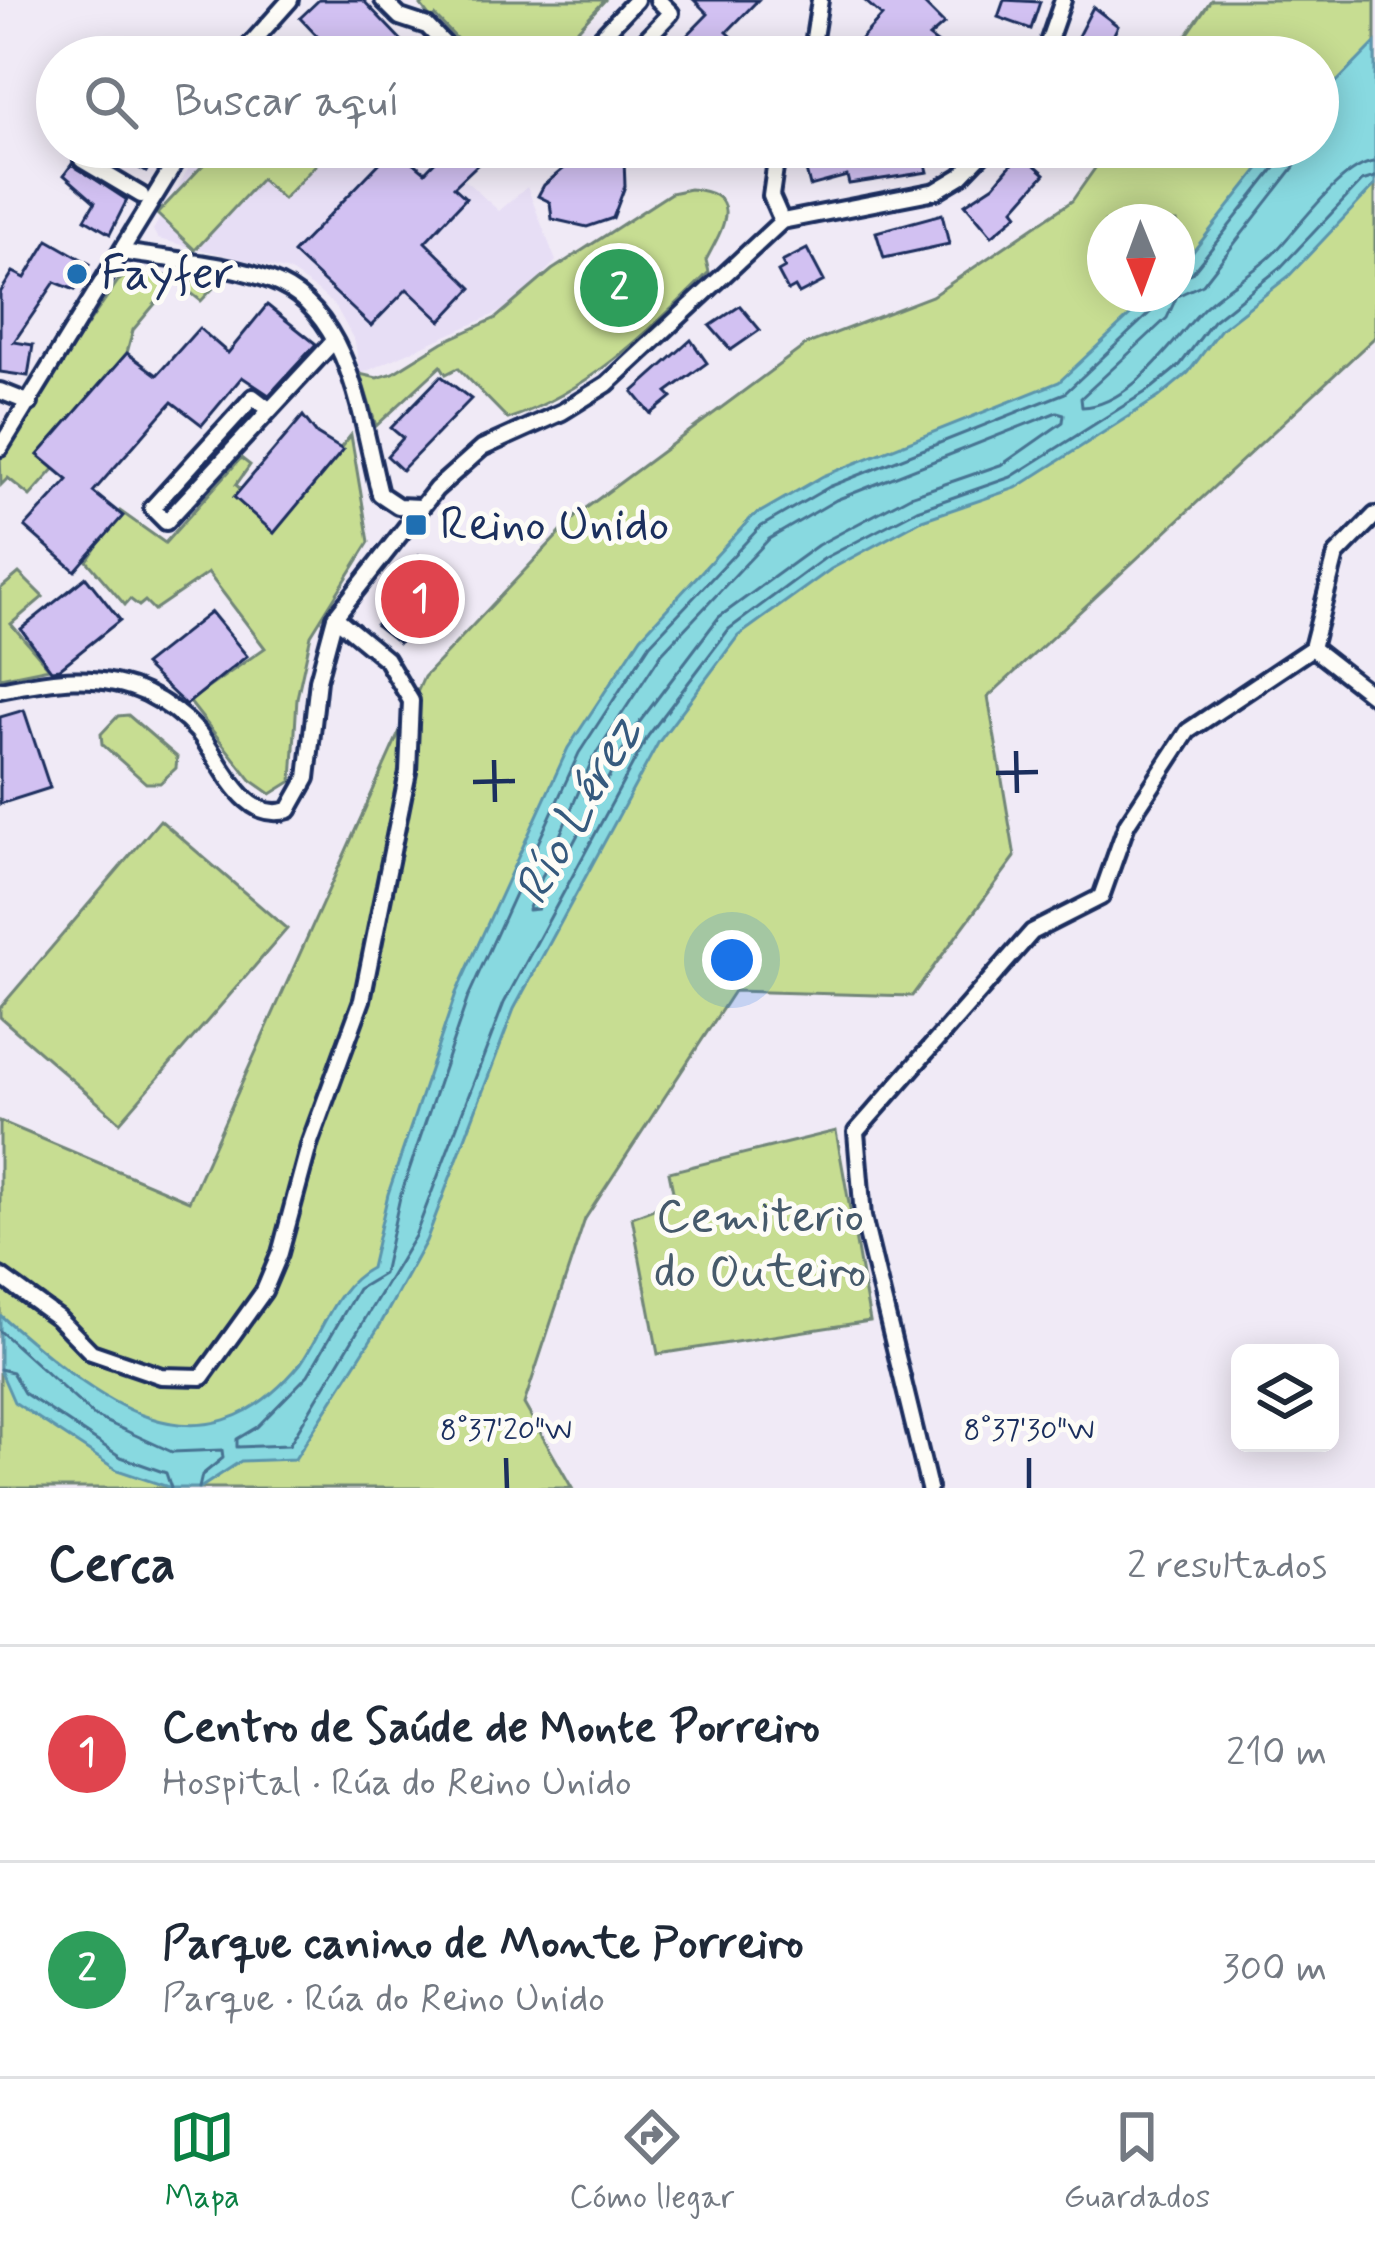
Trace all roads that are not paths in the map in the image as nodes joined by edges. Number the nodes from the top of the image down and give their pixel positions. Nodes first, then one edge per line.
1 (290, 0) edge
2 (383, 0) edge
3 (636, 0) edge
4 (658, 0) edge
5 (820, 0) edge
6 (1064, 0) edge
7 (258, 36) edge
8 (437, 36) edge
9 (602, 36) edge
10 (650, 36) edge
11 (814, 36) edge
12 (1051, 36) edge
13 (95, 168) edge
14 (173, 168) edge
15 (775, 168) edge
16 (969, 168) edge
17 (141, 195) dead end
18 (782, 221) junction
19 (124, 252) junction
20 (333, 342) junction
21 (0, 391) edge
22 (30, 403) junction
23 (270, 410) junction
24 (0, 448) edge
25 (421, 507) junction
26 (1375, 515) edge
27 (335, 617) junction
28 (1312, 648) junction
29 (0, 690) edge
30 (1375, 697) edge
31 (0, 1276) edge
32 (929, 1488) edge

1 - 7 street
2 - 8 street
3 - 9 street
4 - 10 street
5 - 11 street
6 - 12 street
13 - 17 street
14 - 19 street
15 - 18 street
16 - 18 street
18 - 25 street
19 - 20 street
19 - 22 street
20 - 23 street
20 - 25 street
21 - 22 street
22 - 24 street
23 - 23 street
25 - 27 street
26 - 28 street
27 - 29 street
27 - 31 street
28 - 30 street
28 - 32 street

